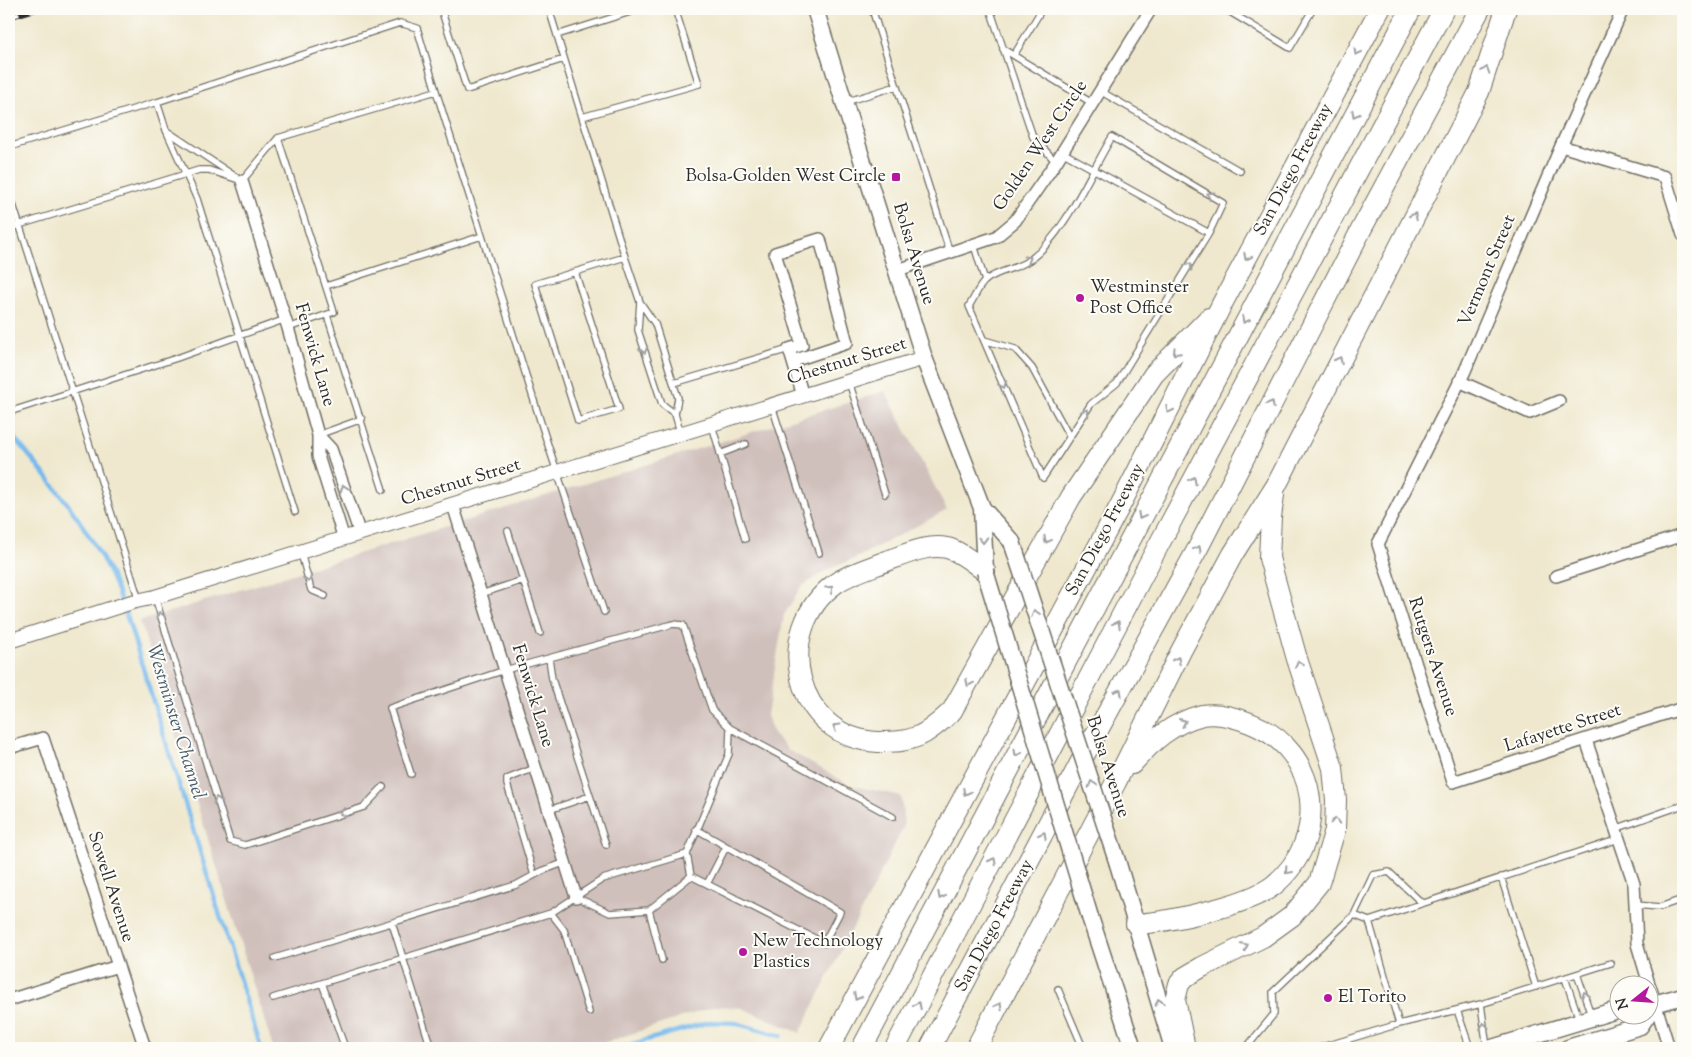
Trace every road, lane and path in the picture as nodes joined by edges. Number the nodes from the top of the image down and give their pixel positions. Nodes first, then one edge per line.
1 (441, 9) edge
2 (549, 9) edge
3 (640, 9) edge
4 (675, 9) edge
5 (815, 9) edge
6 (872, 9) edge
7 (990, 9) edge
8 (1042, 9) edge
9 (1151, 9) edge
10 (1225, 9) edge
11 (1313, 9) edge
12 (1380, 9) edge
13 (1411, 9) edge
14 (1444, 9) edge
15 (1480, 9) edge
16 (1506, 9) edge
17 (1623, 9) edge
18 (558, 35) junction
19 (1004, 49) junction
20 (1014, 56) junction
21 (564, 59) junction
22 (897, 86) junction
23 (436, 91) junction
24 (1100, 91) junction
25 (157, 102) junction
26 (845, 102) junction
27 (1092, 103) junction
28 (582, 117) junction
29 (166, 130) junction
30 (278, 138) junction
31 (1561, 146) junction
32 (9, 147) edge
33 (1059, 157) junction
34 (1093, 169) junction
35 (1240, 171) dead end
36 (185, 172) junction
37 (242, 181) junction
38 (9, 192) edge
39 (19, 225) junction
40 (9, 228) edge
41 (1209, 233) junction
42 (1683, 235) edge
43 (482, 236) junction
44 (974, 245) junction
45 (950, 253) junction
46 (624, 257) junction
47 (898, 270) junction
48 (575, 272) junction
49 (985, 280) junction
50 (326, 286) junction
51 (640, 302) junction
52 (1222, 304) junction
53 (327, 315) junction
54 (287, 324) junction
55 (240, 336) junction
56 (984, 340) junction
57 (789, 349) junction
58 (924, 358) junction
59 (793, 361) junction
60 (1460, 381) junction
61 (849, 382) junction
62 (674, 383) junction
63 (72, 392) junction
64 (804, 396) junction
65 (1559, 401) dead end
66 (772, 406) junction
67 (9, 412) edge
68 (1198, 412) junction
69 (675, 414) junction
70 (362, 419) junction
71 (712, 424) junction
72 (681, 434) junction
73 (318, 435) junction
74 (1070, 436) junction
75 (746, 444) dead end
76 (720, 454) junction
77 (557, 473) junction
78 (1276, 486) junction
79 (383, 490) dead end
80 (885, 494) dead end
81 (1122, 502) junction
82 (453, 505) junction
83 (982, 508) junction
84 (295, 512) dead end
85 (508, 531) dead end
86 (360, 534) junction
87 (1683, 535) edge
88 (745, 538) dead end
89 (344, 539) junction
90 (1378, 544) joint
91 (300, 553) junction
92 (819, 553) dead end
93 (985, 572) junction
94 (1556, 576) dead end
95 (523, 580) junction
96 (481, 594) junction
97 (325, 596) dead end
98 (155, 597) junction
99 (136, 601) junction
100 (604, 612) dead end
101 (540, 633) dead end
102 (9, 642) edge
103 (549, 658) junction
104 (505, 670) junction
105 (1683, 708) edge
106 (730, 728) junction
107 (1586, 740) junction
108 (9, 748) edge
109 (536, 768) junction
110 (412, 774) dead end
111 (1116, 782) junction
112 (1453, 782) joint
113 (383, 787) dead end
114 (590, 796) junction
115 (1683, 805) edge
116 (549, 810) junction
117 (892, 816) dead end
118 (696, 829) junction
119 (1617, 834) junction
120 (606, 846) dead end
121 (726, 846) junction
122 (687, 854) junction
123 (566, 862) junction
124 (534, 875) junction
125 (690, 876) junction
126 (1501, 877) junction
127 (707, 884) junction
128 (576, 897) junction
129 (1683, 899) edge
130 (1422, 903) junction
131 (1635, 905) junction
132 (649, 910) junction
133 (551, 913) junction
134 (1354, 915) junction
135 (1369, 921) junction
136 (392, 923) junction
137 (1136, 924) junction
138 (275, 958) dead end
139 (404, 958) junction
140 (662, 960) dead end
141 (1611, 963) dead end
142 (118, 966) junction
143 (1577, 974) junction
144 (1646, 974) edge
145 (1565, 978) junction
146 (322, 983) junction
147 (1536, 987) junction
148 (1058, 989) dead end
149 (1683, 996) edge
150 (273, 998) dead end
151 (9, 1000) edge
152 (1481, 1004) junction
153 (1660, 1005) edge
154 (1457, 1010) junction
155 (589, 1012) dead end
156 (1610, 1012) edge
157 (1586, 1019) junction
158 (1399, 1024) junction
159 (1641, 1024) edge
160 (1658, 1024) edge
161 (145, 1048) edge
162 (345, 1048) edge
163 (431, 1048) edge
164 (829, 1048) edge
165 (862, 1048) edge
166 (897, 1048) edge
167 (930, 1048) edge
168 (976, 1048) edge
169 (1083, 1048) edge
170 (1133, 1048) edge
171 (1173, 1048) edge
172 (1185, 1048) edge
173 (1246, 1048) edge
174 (1319, 1048) edge
175 (1470, 1048) edge
176 (1487, 1048) edge
177 (1492, 1048) edge
178 (1569, 1048) edge
179 (1669, 1048) edge

1 - 21 lane
2 - 18 lane
3 - 18 lane
4 - 28 lane
5 - 26 main road, Bolsa Avenue
6 - 22 lane
7 - 19 lane
8 - 20 lane
9 - 24 street, Golden West Circle
10 - 11 lane
12 -> 52 highway, San Diego Freeway
13 -> 68 highway
166 -> 14 highway
167 -> 15 highway, San Diego Freeway
78 -> 16 highway
17 - 31 street, Vermont Street
18 - 21 lane
19 - 20 lane
19 - 33 lane
20 - 27 lane
21 - 28 lane
22 - 26 lane
22 - 45 lane
23 - 25 lane
23 - 30 lane
23 - 43 lane
24 - 27 street, Golden West Circle
24 - 35 lane
25 - 29 lane
25 - 32 lane
26 - 47 main road, Bolsa Avenue
27 - 33 street, Golden West Circle
28 - 46 lane
29 - 36 lane
29 - 37 lane
30 - 37 lane
30 - 50 lane
31 - 42 street
31 - 60 street, Vermont Street
33 - 34 lane
33 - 44 street, Golden West Circle
34 - 41 lane
41 -> 34 lane
49 -> 34 lane
36 - 37 lane
36 - 39 lane
36 - 55 lane
37 - 54 street, Fenwick Lane
38 - 39 lane
39 - 40 lane
39 - 63 lane
74 -> 41 lane
43 - 50 lane
43 - 77 lane
44 - 45 street, Golden West Circle
44 - 49 lane
45 - 47 street, Golden West Circle
46 - 48 lane
46 - 51 lane
47 - 58 main road, Bolsa Avenue
48 - 48 lane
49 - 56 lane
50 - 53 lane
51 - 62 lane
51 -> 69 lane
52 -> 81 highway, San Diego Freeway
52 -> 93 highway
53 - 54 lane
53 - 70 lane
54 - 55 lane
54 - 73 street, Fenwick Lane
55 - 63 lane
55 - 84 lane
56 - 74 lane
56 -> 74 lane
57 - 59 street
57 - 59 street
57 - 62 lane
58 - 61 street, Chestnut Street
58 - 83 main road, Bolsa Avenue
59 - 64 street
60 - 65 street
60 - 90 street, Vermont Street
61 - 64 street, Chestnut Street
61 - 80 lane
62 - 69 lane
63 - 67 lane
63 - 99 lane
64 - 66 street, Chestnut Street
66 - 71 street, Chestnut Street
66 - 92 lane
68 - 81 highway
68 -> 165 highway
69 - 72 lane
70 - 73 lane
70 - 79 lane
71 - 72 street, Chestnut Street
71 - 76 lane
72 - 77 street, Chestnut Street
86 -> 73 street, Fenwick Lane
73 - 89 street
75 - 76 lane
76 - 88 lane
77 - 82 street, Chestnut Street
77 - 100 lane
111 -> 78 highway
172 -> 78 highway
81 -> 164 highway, San Diego Freeway
82 - 86 street, Chestnut Street
82 - 96 street, Fenwick Lane
83 -> 93 main road, Bolsa Avenue
137 -> 83 main road, Bolsa Avenue, bridge
85 - 95 lane
86 - 89 street, Chestnut Street
87 - 94 street
89 - 91 street, Chestnut Street
90 - 112 street, Rutgers Avenue
91 -> 97 lane
91 - 98 street, Chestnut Street
93 - 170 main road, Bolsa Avenue, bridge
95 - 96 lane
95 - 101 lane
96 - 104 street, Fenwick Lane
98 - 99 street, Chestnut Street
113 -> 98 lane
99 - 102 street, Chestnut Street
103 - 104 lane
103 - 106 lane
103 - 114 lane
104 - 109 street, Fenwick Lane
104 - 110 lane
105 - 107 street, Lafayette Street
106 - 117 lane
106 - 118 lane
107 - 112 street, Lafayette Street
107 - 119 street
108 - 142 street, Sowell Avenue
109 - 116 street, Fenwick Lane
109 - 124 lane
111 -> 137 highway
168 -> 111 highway
114 - 116 lane
114 - 120 lane
115 - 119 lane
116 - 123 street, Fenwick Lane
118 - 121 lane
118 - 122 lane
119 - 126 lane
119 - 131 street
121 - 127 lane
121 - 127 lane
122 - 125 lane
122 - 128 lane
123 - 124 lane
123 - 128 street, Fenwick Lane
124 - 136 lane
125 - 127 lane
125 - 132 lane
126 - 130 lane
126 - 147 lane
128 - 132 lane
128 - 133 lane
129 - 131 lane
130 - 134 lane
130 - 135 lane
131 - 144 street
132 - 140 lane
133 - 139 lane
133 - 155 lane
134 - 135 lane
134 - 173 lane
135 - 158 lane
136 - 138 lane
136 - 139 lane
171 -> 137 main road, Bolsa Avenue
139 - 146 lane
139 - 163 lane
141 - 143 lane
142 - 151 street
142 - 161 street, Sowell Avenue
143 - 145 lane
157 -> 143 lane
145 - 147 lane
145 - 157 lane
146 - 150 lane
146 - 162 lane
147 - 152 lane
148 - 169 lane
149 - 153 main road
152 - 154 lane
176 -> 152 lane
154 - 158 lane
154 - 175 lane
156 - 157 main road
157 - 177 main road
158 - 174 lane
159 - 178 main road
160 - 179 street

